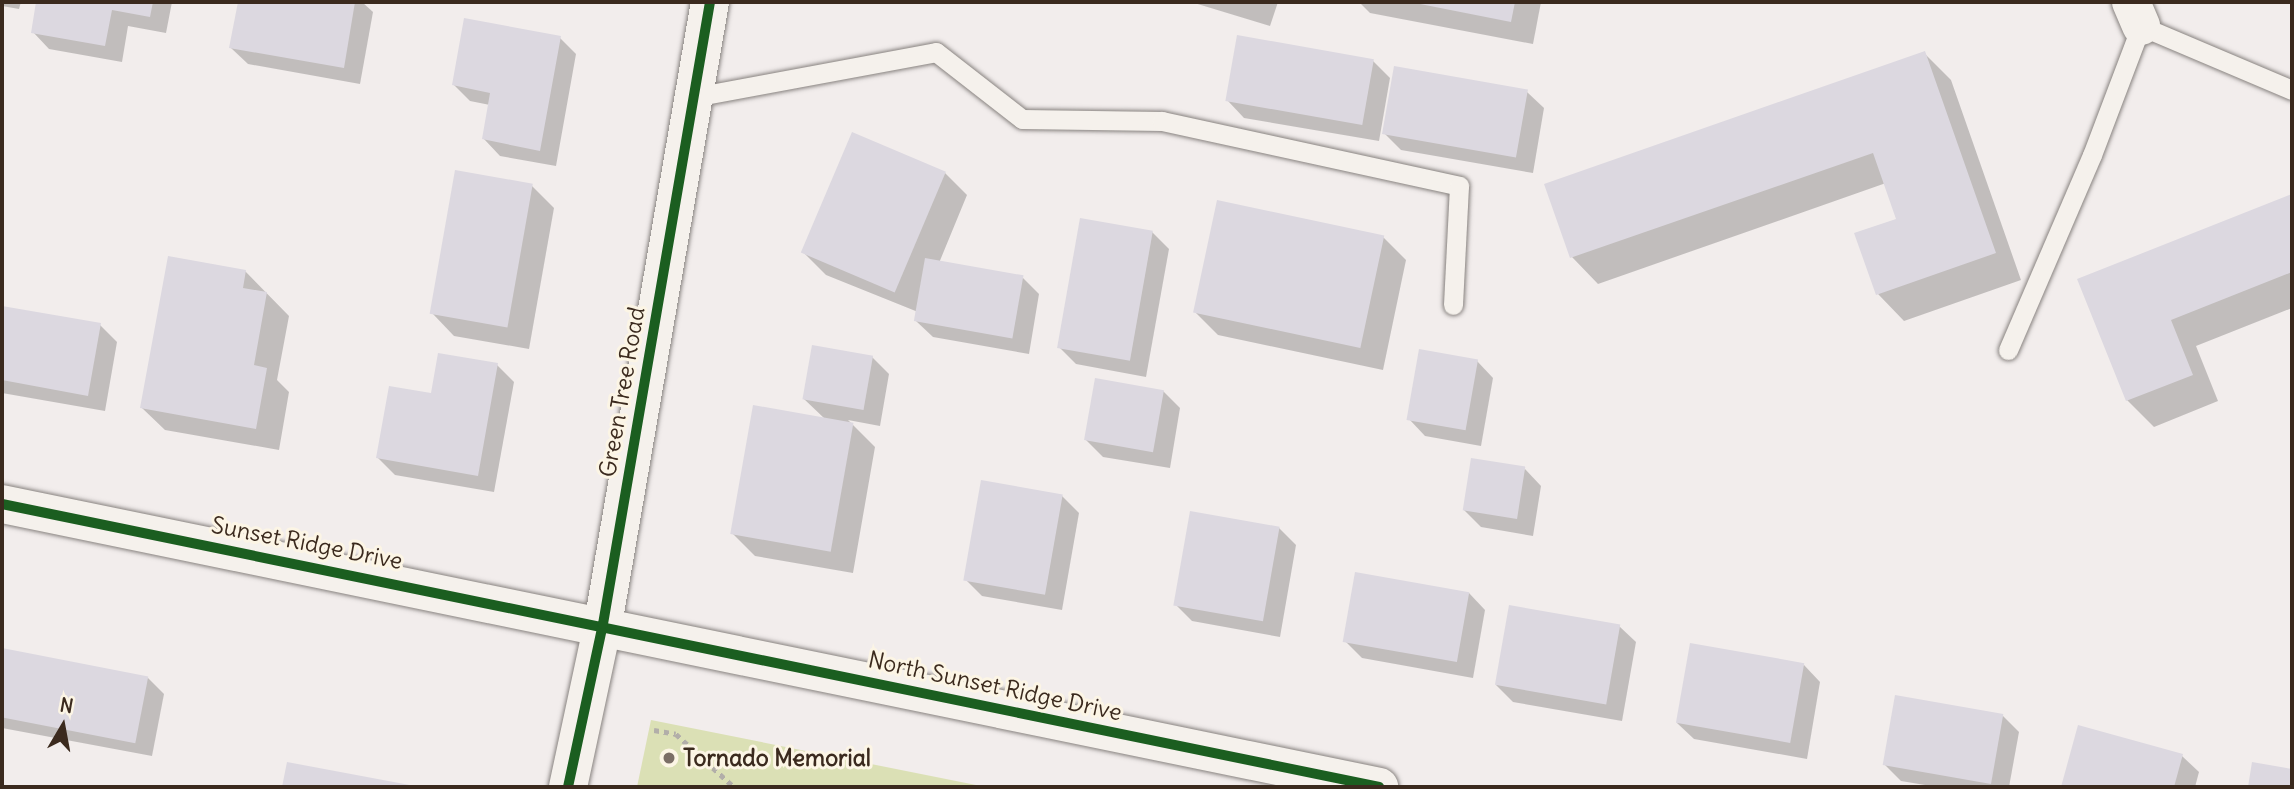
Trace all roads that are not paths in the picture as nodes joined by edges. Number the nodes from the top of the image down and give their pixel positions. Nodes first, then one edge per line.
1 (710, 2) edge
2 (2136, 14) edge
3 (2292, 90) edge
4 (694, 97) junction
5 (1453, 305) dead end
6 (2008, 350) dead end
7 (2, 504) edge
8 (603, 624) junction
9 (1291, 779) edge
10 (568, 787) edge
11 (1379, 787) edge

1 - 4 street, Green Tree Road
2 - 3 lane
2 - 6 lane
4 - 5 lane
4 - 8 street, Green Tree Road
7 - 8 street, Sunset Ridge Drive
8 - 9 street, North Sunset Ridge Drive
8 - 10 street, Green Tree Road
9 - 11 street, North Sunset Ridge Drive

